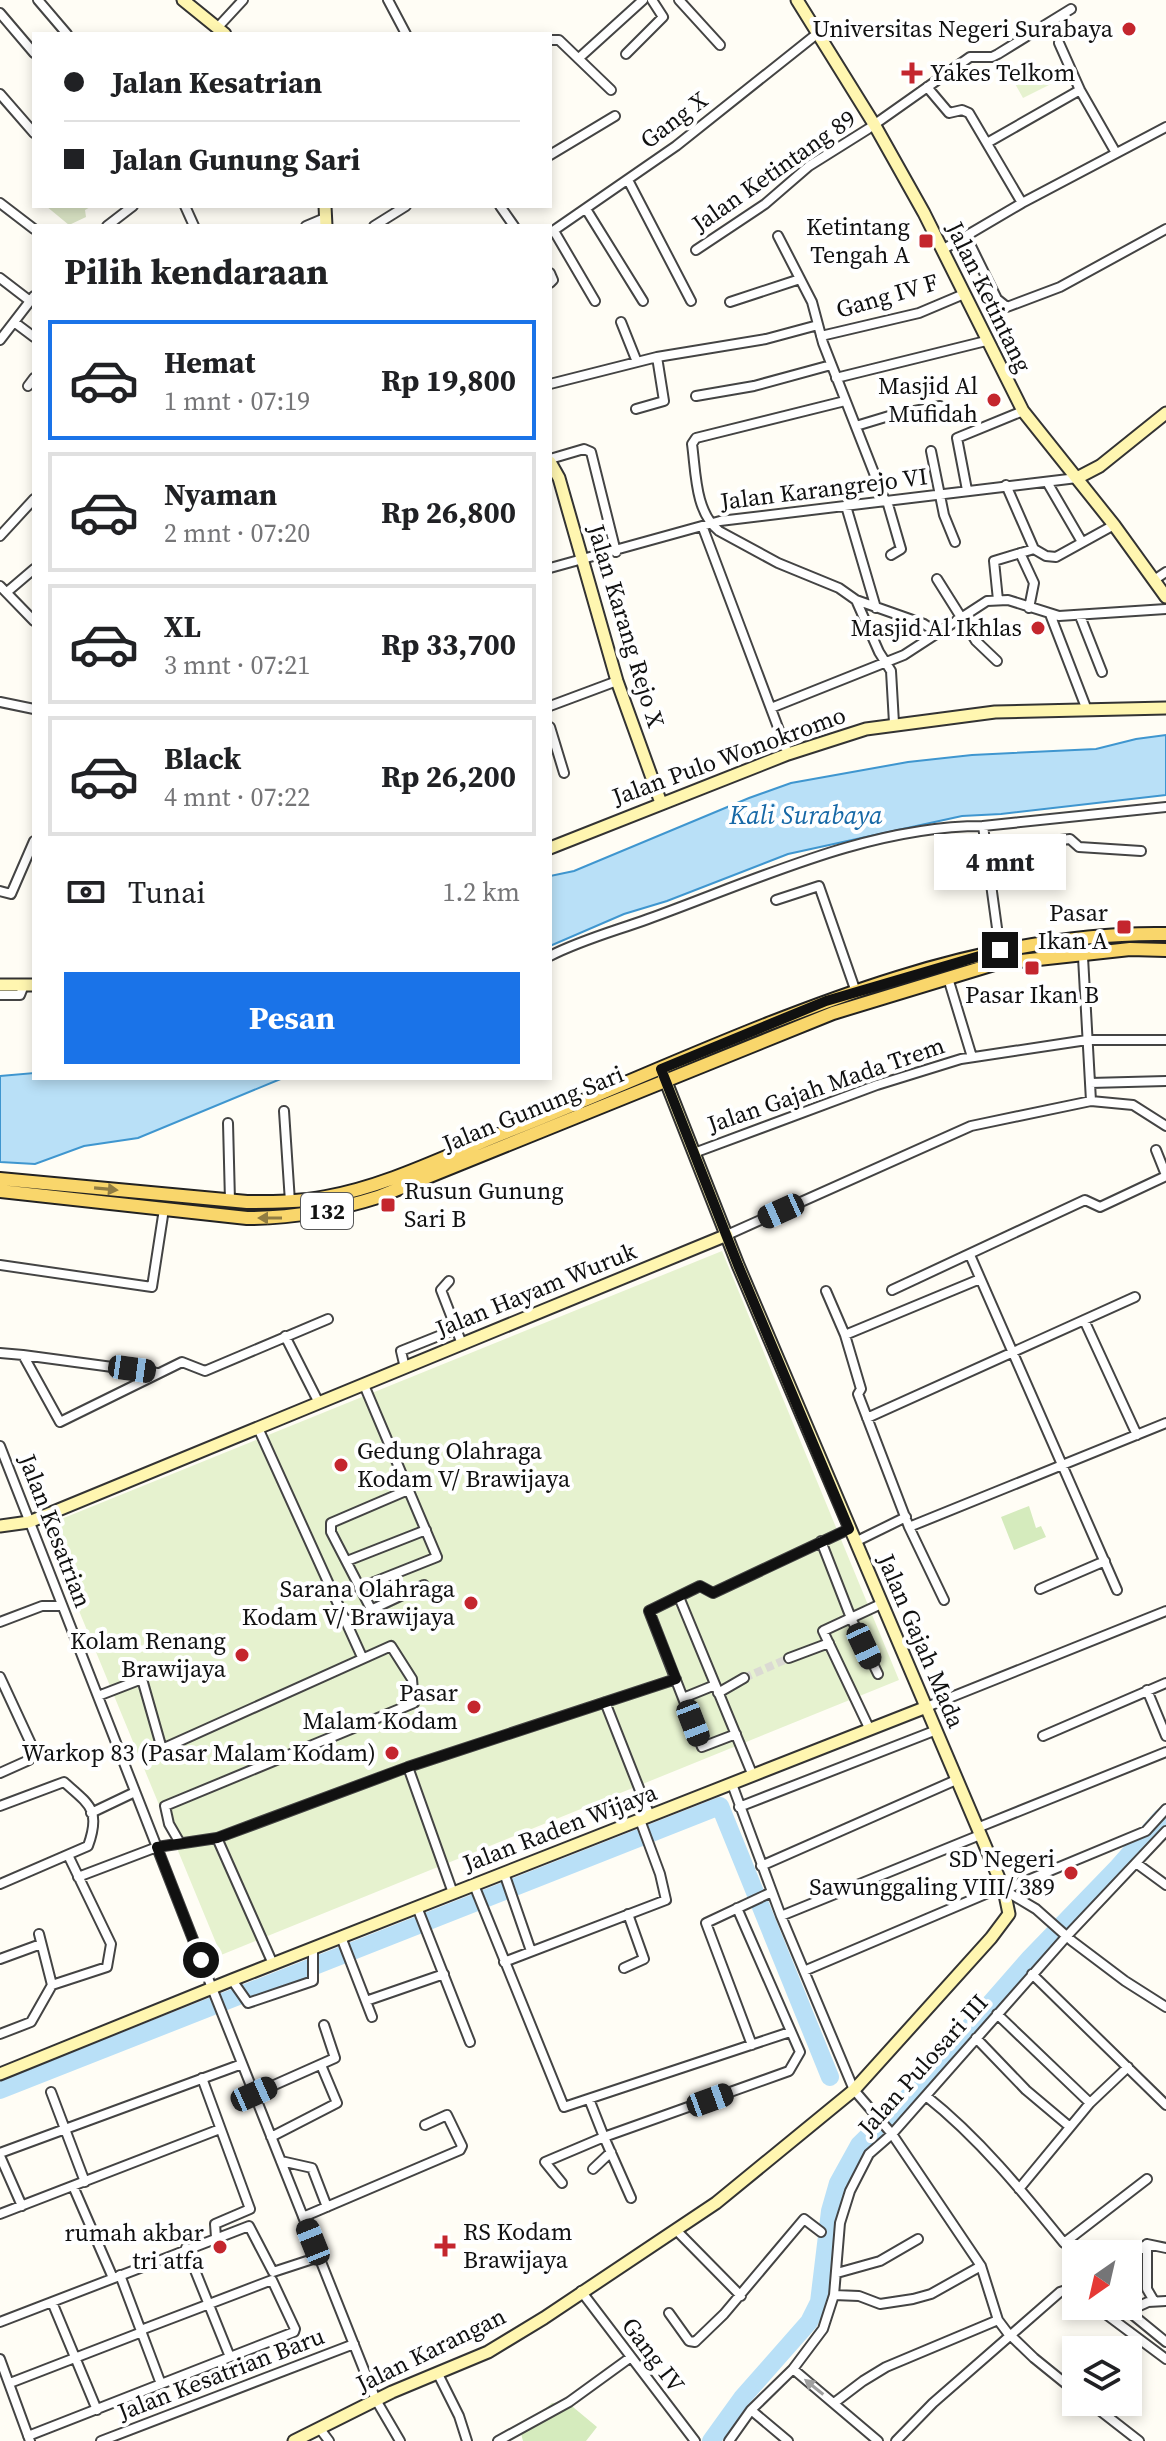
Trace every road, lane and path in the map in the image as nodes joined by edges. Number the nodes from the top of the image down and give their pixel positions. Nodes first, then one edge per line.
1 (38, 0) edge
2 (183, 0) edge
3 (243, 0) edge
4 (388, 0) edge
5 (643, 0) edge
6 (652, 0) edge
7 (679, 0) edge
8 (797, 0) edge
9 (1071, 9) dead end
10 (0, 13) edge
11 (222, 31) edge
12 (65, 32) edge
13 (405, 32) edge
14 (818, 33) junction
15 (552, 40) edge
16 (1059, 43) dead end
17 (720, 45) dead end
18 (32, 51) edge
19 (626, 54) dead end
20 (579, 58) junction
21 (927, 87) junction
22 (611, 90) dead end
23 (1080, 90) junction
24 (0, 94) edge
25 (615, 116) dead end
26 (874, 124) junction
27 (1166, 127) edge
28 (32, 131) edge
29 (987, 143) junction
30 (1116, 153) junction
31 (552, 154) edge
32 (628, 180) junction
33 (0, 203) edge
34 (1022, 203) junction
35 (130, 208) edge
36 (403, 208) edge
37 (586, 209) junction
38 (121, 215) junction
39 (110, 224) edge
40 (127, 224) edge
41 (377, 224) edge
42 (32, 227) edge
43 (1166, 229) edge
44 (552, 232) edge
45 (778, 236) dead end
46 (966, 236) junction
47 (696, 250) dead end
48 (942, 250) junction
49 (0, 278) edge
50 (800, 279) junction
51 (964, 294) junction
52 (32, 299) edge
53 (595, 301) dead end
54 (643, 301) dead end
55 (691, 301) dead end
56 (730, 302) dead end
57 (14, 322) junction
58 (621, 322) dead end
59 (818, 325) junction
60 (32, 336) edge
61 (821, 336) junction
62 (0, 340) edge
63 (986, 341) junction
64 (657, 357) junction
65 (637, 362) junction
66 (831, 365) junction
67 (836, 378) junction
68 (32, 381) edge
69 (552, 383) edge
70 (28, 386) dead end
71 (696, 396) dead end
72 (845, 401) junction
73 (940, 406) dead end
74 (636, 409) dead end
75 (1023, 411) junction
76 (1166, 413) edge
77 (856, 426) junction
78 (931, 451) dead end
79 (552, 459) edge
80 (552, 464) edge
81 (1077, 478) junction
82 (1047, 482) junction
83 (1006, 485) junction
84 (967, 490) junction
85 (940, 494) junction
86 (32, 501) edge
87 (886, 501) junction
88 (846, 506) junction
89 (1114, 525) junction
90 (707, 526) junction
91 (0, 536) edge
92 (955, 542) dead end
93 (1082, 542) junction
94 (1034, 549) junction
95 (616, 552) junction
96 (1020, 553) junction
97 (891, 555) dead end
98 (581, 560) junction
99 (552, 567) edge
100 (32, 570) edge
101 (1166, 572) edge
102 (937, 579) dead end
103 (1154, 580) junction
104 (3, 589) edge
105 (1166, 597) edge
106 (856, 600) junction
107 (998, 600) junction
108 (876, 608) junction
109 (1029, 608) junction
110 (1166, 609) edge
111 (1050, 614) junction
112 (1080, 616) junction
113 (961, 618) junction
114 (32, 619) edge
115 (939, 634) junction
116 (997, 661) dead end
117 (887, 662) junction
118 (1102, 672) dead end
119 (617, 681) junction
120 (0, 702) edge
121 (552, 705) edge
122 (771, 708) junction
123 (1166, 708) edge
124 (32, 709) edge
125 (1087, 710) junction
126 (894, 723) junction
127 (552, 734) edge
128 (788, 754) junction
129 (564, 773) dead end
130 (661, 803) junction
131 (1166, 807) edge
132 (983, 826) junction
133 (985, 844) junction
134 (552, 847) edge
135 (1141, 851) dead end
136 (32, 854) edge
137 (0, 891) edge
138 (776, 900) dead end
139 (1166, 934) edge
140 (1082, 939) junction
141 (1000, 950) junction
142 (1166, 950) edge
143 (1083, 954) junction
144 (552, 955) edge
145 (948, 978) junction
146 (0, 985) edge
147 (29, 985) edge
148 (856, 992) junction
149 (0, 995) edge
150 (1087, 1040) junction
151 (1166, 1040) edge
152 (972, 1057) junction
153 (663, 1074) junction
154 (1166, 1081) edge
155 (1090, 1083) junction
156 (1091, 1101) junction
157 (284, 1111) dead end
158 (228, 1123) dead end
159 (1166, 1126) edge
160 (1156, 1150) dead end
161 (694, 1153) junction
162 (1166, 1175) edge
163 (408, 1178) junction
164 (0, 1179) edge
165 (0, 1191) edge
166 (58, 1191) junction
167 (230, 1201) junction
168 (290, 1202) junction
169 (164, 1209) junction
170 (727, 1235) junction
171 (970, 1255) junction
172 (0, 1265) edge
173 (980, 1279) junction
174 (449, 1281) dead end
175 (892, 1290) dead end
176 (826, 1291) dead end
177 (1135, 1297) dead end
178 (328, 1319) dead end
179 (1084, 1320) junction
180 (456, 1329) junction
181 (845, 1335) junction
182 (285, 1336) junction
183 (462, 1344) junction
184 (1014, 1352) junction
185 (0, 1353) edge
186 (23, 1355) junction
187 (405, 1368) junction
188 (159, 1373) junction
189 (364, 1385) junction
190 (319, 1403) junction
191 (867, 1418) junction
192 (1166, 1423) edge
193 (258, 1428) junction
194 (1137, 1435) junction
195 (0, 1446) edge
196 (1064, 1464) junction
197 (408, 1490) junction
198 (906, 1517) junction
199 (29, 1522) junction
200 (0, 1526) edge
201 (909, 1527) junction
202 (849, 1529) junction
203 (426, 1530) junction
204 (821, 1541) junction
205 (855, 1542) junction
206 (347, 1561) junction
207 (1105, 1561) junction
208 (424, 1585) dead end
209 (359, 1588) junction
210 (1040, 1589) dead end
211 (1117, 1590) dead end
212 (679, 1597) junction
213 (944, 1600) dead end
214 (881, 1604) junction
215 (62, 1606) junction
216 (371, 1609) junction
217 (1166, 1611) edge
218 (851, 1618) junction
219 (347, 1621) junction
220 (0, 1622) edge
221 (829, 1643) junction
222 (362, 1657) junction
223 (789, 1658) tunnel mouth
224 (878, 1674) dead end
225 (0, 1677) edge
226 (744, 1678) tunnel mouth
227 (676, 1679) junction
228 (1166, 1683) edge
229 (717, 1689) junction
230 (1147, 1690) junction
231 (98, 1696) junction
232 (683, 1698) junction
233 (605, 1702) junction
234 (924, 1708) junction
235 (870, 1730) junction
236 (934, 1731) junction
237 (736, 1734) junction
238 (1043, 1736) dead end
239 (1166, 1736) edge
240 (1166, 1752) edge
241 (408, 1767) junction
242 (0, 1773) edge
243 (753, 1776) junction
244 (956, 1780) junction
245 (732, 1784) junction
246 (135, 1792) junction
247 (0, 1806) edge
248 (739, 1807) junction
249 (1166, 1809) edge
250 (91, 1813) junction
251 (644, 1820) junction
252 (1166, 1831) edge
253 (978, 1832) junction
254 (217, 1838) junction
255 (180, 1843) junction
256 (157, 1847) junction
257 (68, 1855) junction
258 (1136, 1863) junction
259 (761, 1866) junction
260 (78, 1877) junction
261 (506, 1878) junction
262 (0, 1884) edge
263 (1166, 1885) edge
264 (1003, 1889) junction
265 (476, 1890) junction
266 (453, 1893) junction
267 (767, 1894) junction
268 (737, 1908) junction
269 (420, 1913) junction
270 (628, 1914) junction
271 (781, 1916) junction
272 (39, 1934) dead end
273 (1065, 1935) junction
274 (344, 1942) junction
275 (41, 1944) junction
276 (531, 1951) junction
277 (313, 1952) junction
278 (0, 1959) edge
279 (504, 1962) junction
280 (273, 1964) junction
281 (624, 1968) dead end
282 (804, 1971) junction
283 (444, 1974) junction
284 (1032, 1974) junction
285 (52, 1985) junction
286 (212, 1988) junction
287 (238, 1989) junction
288 (366, 2001) junction
289 (1166, 2007) edge
290 (997, 2014) junction
291 (372, 2017) dead end
292 (324, 2025) dead end
293 (790, 2032) junction
294 (0, 2034) edge
295 (976, 2038) junction
296 (470, 2042) dead end
297 (752, 2045) junction
298 (242, 2064) junction
299 (321, 2065) junction
300 (1128, 2067) junction
301 (0, 2074) edge
302 (202, 2078) junction
303 (854, 2090) junction
304 (51, 2092) dead end
305 (254, 2094) junction
306 (926, 2096) junction
307 (589, 2099) junction
308 (1090, 2103) junction
309 (1166, 2105) edge
310 (425, 2125) dead end
311 (885, 2127) junction
312 (1070, 2127) junction
313 (65, 2129) junction
314 (220, 2129) junction
315 (271, 2137) junction
316 (604, 2137) junction
317 (611, 2152) junction
318 (0, 2154) edge
319 (281, 2161) junction
320 (593, 2169) dead end
321 (1147, 2179) dead end
322 (85, 2182) junction
323 (562, 2183) dead end
324 (73, 2186) junction
325 (1019, 2189) junction
326 (631, 2198) dead end
327 (22, 2206) junction
328 (327, 2207) junction
329 (0, 2214) edge
330 (303, 2217) junction
331 (677, 2231) junction
332 (821, 2232) dead end
333 (216, 2237) junction
334 (918, 2239) dead end
335 (1147, 2244) junction
336 (186, 2248) junction
337 (1142, 2248) edge
338 (1166, 2248) edge
339 (319, 2257) junction
340 (981, 2266) junction
341 (837, 2273) junction
342 (117, 2276) junction
343 (581, 2291) junction
344 (1062, 2291) edge
345 (834, 2295) junction
346 (741, 2296) junction
347 (1154, 2301) junction
348 (1166, 2301) edge
349 (52, 2302) junction
350 (208, 2304) junction
351 (1142, 2304) edge
352 (669, 2313) dead end
353 (998, 2320) junction
354 (1114, 2320) edge
355 (1138, 2320) edge
356 (0, 2322) edge
357 (142, 2331) junction
358 (1010, 2336) junction
359 (1166, 2342) edge
360 (354, 2344) junction
361 (230, 2357) junction
362 (631, 2357) junction
363 (75, 2358) junction
364 (0, 2359) edge
365 (1166, 2359) edge
366 (793, 2369) junction
367 (438, 2374) junction
368 (1062, 2380) edge
369 (10, 2383) junction
370 (161, 2384) junction
371 (376, 2400) junction
372 (834, 2403) junction
373 (97, 2410) junction
374 (751, 2410) junction
375 (1107, 2416) edge
376 (320, 2429) junction
377 (518, 2437) edge
378 (29, 2439) edge
379 (101, 2441) edge
380 (294, 2441) edge
381 (329, 2441) edge
382 (400, 2441) edge
383 (467, 2441) edge
384 (498, 2441) edge
385 (695, 2441) edge
386 (729, 2441) edge
387 (788, 2441) edge
388 (878, 2441) edge
389 (896, 2441) edge
390 (1139, 2441) edge

1 - 12 street
2 - 11 street
3 - 11 street
4 - 13 street
5 - 20 street
6 - 19 street
7 - 17 street
8 - 14 street, Jalan Ketintang
9 - 21 street, Jalan Ketintang 89
10 - 18 street
14 - 26 street, Jalan Ketintang
14 - 32 street, Gang X
15 - 20 street
16 - 23 street
20 - 22 street
21 - 26 street, Jalan Ketintang 89
21 - 29 street
23 - 29 street
23 - 30 street
24 - 28 street
25 - 31 street
26 - 47 street, Jalan Ketintang 89
26 - 48 street, Jalan Ketintang
27 - 30 street
29 - 34 street
30 - 34 street
32 - 37 street, Gang X
32 - 55 street
33 - 42 street
34 - 46 street
35 - 38 street
36 - 41 street
37 - 44 street, Gang X
37 - 54 street
38 - 39 street
38 - 40 street
43 - 46 street
44 - 53 street
45 - 50 street
46 - 48 street
48 - 51 street, Jalan Ketintang
49 - 52 street
50 - 56 street
50 - 59 street
51 - 61 street, Gang IV F
51 - 63 street, Jalan Ketintang
52 - 57 street
57 - 60 street
57 - 62 street
58 - 65 street
59 - 61 street
59 - 64 street
61 - 66 street
63 - 67 street
63 - 75 street, Jalan Ketintang
64 - 65 street
64 - 74 street
65 - 69 street
66 - 67 street
66 - 71 street
67 - 72 street
68 - 70 street
72 - 77 street
72 - 90 street
73 - 77 street
75 - 81 street, Jalan Ketintang
75 - 84 street
76 - 81 street
77 - 87 street
78 - 85 street
79 - 95 street
80 - 98 street, Jalan Karang Rejo X
81 - 82 street, Jalan Karangrejo VI
81 - 89 street, Jalan Ketintang
82 - 83 street, Jalan Karangrejo VI
82 - 93 street
83 - 84 street, Jalan Karangrejo VI
83 - 94 street
84 - 85 street, Jalan Karangrejo VI
85 - 87 street, Jalan Karangrejo VI
85 - 92 street
86 - 91 street
87 - 88 street, Jalan Karangrejo VI
87 - 97 street
88 - 90 street, Jalan Karangrejo VI
88 - 108 street
89 - 93 street
89 - 103 street, Jalan Ketintang
90 - 95 street, Jalan Karangrejo VI
90 - 106 street
90 - 122 street
93 - 94 street
94 - 96 street
95 - 98 street, Jalan Karangrejo VI
96 - 107 street
96 - 109 street
98 - 99 street, Jalan Karangrejo VI
98 - 119 street, Jalan Karang Rejo X
100 - 104 street
101 - 103 street
102 - 113 street
103 - 105 street, Jalan Ketintang
104 - 114 street
106 - 108 street
106 - 117 street
107 - 109 street
107 - 113 street
108 - 115 street
109 - 111 street
110 - 112 street
111 - 112 street
111 - 125 street
112 - 118 street
113 - 115 street
113 - 116 street
115 - 117 street
117 - 122 street
117 - 126 street
119 - 121 street
119 - 130 street, Jalan Karang Rejo X
120 - 124 street
122 - 128 street
123 - 125 street, Jalan Pulo Wonokromo
125 - 126 street, Jalan Pulo Wonokromo
126 - 128 street, Jalan Pulo Wonokromo
127 - 129 street
128 - 130 street, Jalan Pulo Wonokromo
130 - 134 street, Jalan Pulo Wonokromo
131 - 132 street
132 - 133 street
132 - 144 street
133 - 135 street
133 - 141 street
136 - 137 street
138 - 148 street
139 - 140 main road, Jalan Gunung Sari / 132
140 - 141 main road, Jalan Gunung Sari / 132
140 - 143 street
141 - 148 main road, Jalan Gunung Sari / 132
142 - 143 main road, Jalan Gunung Sari / 132
143 - 145 main road, Jalan Gunung Sari / 132
143 - 150 street
145 - 152 street, Jalan Gajah Mada Trem
145 - 153 main road, Jalan Gunung Sari / 132
146 - 147 street
147 - 149 street
148 - 153 main road, Jalan Gunung Sari / 132
150 - 151 street, Jalan Gajah Mada Trem
150 - 152 street, Jalan Gajah Mada Trem
150 - 155 street
152 - 161 street, Jalan Gajah Mada Trem
153 - 161 street, Jalan Gajah Mada
153 - 163 main road, Jalan Gunung Sari / 132
154 - 155 street
155 - 156 street
156 - 159 street, Jalan Hayam Wuruk
156 - 170 street, Jalan Hayam Wuruk
157 - 168 street
158 - 167 street
160 - 162 street
161 - 170 street, Jalan Gajah Mada
162 - 171 street
163 - 168 main road, Jalan Gunung Sari / 132
163 -> 169 main road, Jalan Gunung Sari / 132
164 - 166 main road, Jalan Gunung Sari / 132
165 - 166 main road, Jalan Gunung Sari / 132
166 -> 167 main road, Jalan Gunung Sari / 132
166 - 169 main road, Jalan Gunung Sari / 132
167 - 168 main road, Jalan Gunung Sari / 132
169 - 172 street
170 - 183 street, Jalan Hayam Wuruk
170 - 202 street, Jalan Gajah Mada
171 - 173 street
171 - 175 street
173 - 181 street
173 - 184 street
174 - 180 street
176 - 181 street
177 - 179 street
178 - 182 street
179 - 184 street
179 - 194 street
180 - 183 street
180 - 187 street
181 - 191 street
182 - 188 street
182 - 190 street
183 - 187 street, Jalan Hayam Wuruk
184 - 191 street
184 - 196 street
185 - 186 street
186 - 188 street
186 - 188 street
187 - 189 street, Jalan Hayam Wuruk
189 - 190 street, Jalan Hayam Wuruk
189 - 197 street
190 - 193 street, Jalan Hayam Wuruk
191 - 198 street
192 - 194 street
193 - 199 street, Jalan Hayam Wuruk
193 - 219 street
194 - 196 street
195 - 199 street, Jalan Kesatrian
196 - 201 street
196 - 207 street
197 - 203 street
197 - 206 street
198 - 201 street
198 - 205 street
199 - 200 street, Jalan Hayam Wuruk
199 - 215 street, Jalan Kesatrian
201 - 213 street
202 - 204 street
202 - 205 street, Jalan Gajah Mada
203 - 206 street
203 - 209 street
204 - 212 street
204 - 218 street
205 - 214 street, Jalan Gajah Mada
206 - 209 street
207 - 210 street
207 - 211 street
208 - 216 street
209 - 216 street
212 - 227 street
212 - 229 street
214 - 218 street
214 - 234 street, Jalan Gajah Mada
215 - 220 street
215 - 231 street, Jalan Kesatrian
216 - 219 street
217 - 234 street
218 - 221 street
218 - 224 street
219 - 222 street
221 - 223 street
221 - 235 street
222 - 231 street
222 - 255 street
225 - 242 street
226 - 229 street
227 - 232 street
227 - 233 street
228 - 230 street
229 - 232 street
229 - 237 street
230 - 238 street
230 - 239 street
231 - 246 street, Jalan Kesatrian
232 - 237 street
233 - 241 street
233 - 251 street
234 - 235 street, Jalan Raden Wijaya
234 - 236 street, Jalan Gajah Mada
235 - 243 street, Jalan Raden Wijaya
236 - 244 street, Jalan Gajah Mada
236 - 248 street
237 - 243 street
240 - 253 street
241 - 254 street
241 - 266 street
243 - 245 street, Jalan Raden Wijaya
244 - 253 street, Jalan Gajah Mada
244 - 259 street
245 - 248 street
245 - 251 street, Jalan Raden Wijaya
246 - 250 street
246 - 256 street, Jalan Kesatrian
247 - 250 street
248 - 259 street
249 - 264 street
250 - 257 street
251 - 261 street, Jalan Raden Wijaya
251 - 270 street
252 - 258 street, Jalan Pulosari III
253 - 264 street, Jalan Gajah Mada
253 - 271 street
254 - 255 street
254 - 280 street
255 - 256 street
256 - 260 street
256 - 286 street, Jalan Kesatrian
257 - 260 street
257 - 262 street
258 - 263 street
258 - 273 street, Jalan Pulosari III
259 - 267 street
260 - 285 street
261 - 265 street, Jalan Raden Wijaya
261 - 276 street
264 - 273 street
264 - 282 street
264 - 303 street, Jalan Karangan
265 - 266 street, Jalan Raden Wijaya
265 - 279 street
266 - 269 street, Jalan Raden Wijaya
267 - 268 street
267 - 271 street
268 - 293 street
268 - 297 street
269 - 274 street, Jalan Raden Wijaya
269 - 283 street
270 - 276 street
270 - 281 street
271 - 282 street
272 - 275 street
273 - 284 street, Jalan Pulosari III
273 - 289 street
274 - 277 street, Jalan Raden Wijaya
274 - 288 street
275 - 278 street
275 - 285 street
276 - 279 street
277 - 280 street, Jalan Raden Wijaya
277 - 287 street
279 - 307 street
280 - 287 street, Jalan Raden Wijaya
282 - 303 street
283 - 288 street
283 - 296 street
284 - 290 street, Jalan Pulosari III
284 - 300 street
285 - 294 street
286 - 287 street, Jalan Raden Wijaya
286 - 298 street, Jalan Kesatrian
286 - 301 street, Jalan Raden Wijaya
288 - 291 street
290 - 295 street, Jalan Pulosari III
290 - 308 street
292 - 299 street
293 - 297 street
293 - 316 street
295 - 306 street, Jalan Pulosari III
295 - 312 street
297 - 307 street
298 - 302 street
298 - 305 street, Jalan Kesatrian
299 - 305 street
299 - 315 street
300 - 308 street
300 - 309 street
302 - 313 street
302 - 314 street
303 - 311 street
303 - 331 street, Jalan Karangan
304 - 313 street
305 - 315 street, Jalan Kesatrian
306 - 311 street, Jalan Pulosari III
306 - 325 street
307 - 316 street
308 - 312 street
310 - 328 street
311 - 340 street
311 - 341 street, Jalan Pulosari III
312 - 325 street
313 - 318 street
313 - 322 street
314 - 322 street
314 - 333 street
315 - 319 street, Jalan Kesatrian
316 - 317 street
316 - 323 street
317 - 320 street
317 - 326 street
318 - 327 street
319 - 328 street
319 - 330 street, Jalan Kesatrian
321 - 325 street
322 - 324 street
324 - 327 street
324 - 342 street
327 - 329 street
328 - 330 street
330 - 339 street, Jalan Kesatrian
331 - 343 street, Jalan Karangan
331 - 346 street
332 - 346 street
333 - 336 street
333 - 339 street
334 - 341 street
335 - 337 street
335 - 338 street
335 - 347 street
336 - 342 street
336 - 350 street
339 - 360 street, Jalan Kesatrian
340 - 345 street
340 - 353 street
341 - 345 street, Jalan Pulosari III
342 - 349 street
342 - 357 street
343 - 362 street, Gang IV
343 - 367 street, Jalan Karangan
344 - 358 street
345 - 366 street, Jalan Pulosari III
346 - 352 street
347 - 348 street
347 - 351 street
349 - 356 street
349 - 363 street
350 - 357 street
350 - 361 street
350 - 361 street
353 - 358 street
353 - 372 street
354 - 365 street
355 - 359 street
357 - 363 street
357 - 370 street
358 - 368 street
358 - 389 street
360 - 371 street, Jalan Kesatrian
360 - 379 street, Jalan Kesatrian Baru
361 - 370 street
362 - 377 street
362 - 385 street, Gang IV
363 - 369 street
363 - 373 street
364 - 369 street
372 -> 366 street
366 - 374 street, Jalan Pulosari III
367 - 371 street, Jalan Karangan
367 - 383 street
369 - 378 street
370 - 373 street
371 - 376 street, Jalan Karangan
371 - 382 street, Jalan Kesatrian
372 - 388 street
373 - 378 street
374 - 386 street, Jalan Pulosari III
374 - 387 street
375 - 390 street
376 - 380 street, Jalan Karangan
376 - 381 street
377 - 384 street

